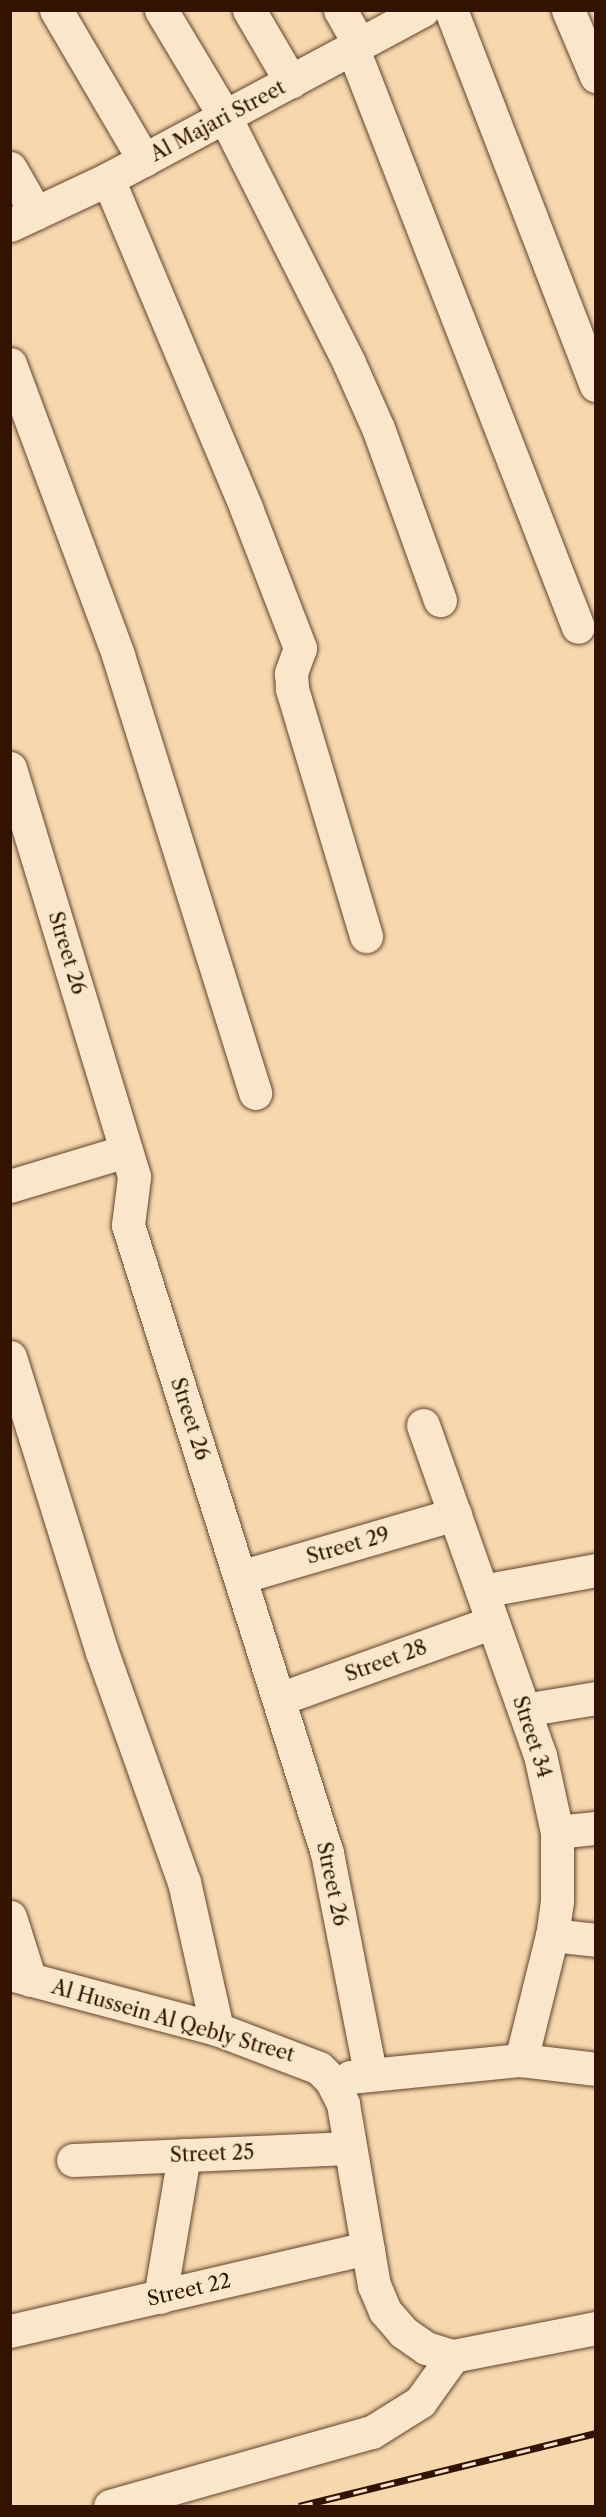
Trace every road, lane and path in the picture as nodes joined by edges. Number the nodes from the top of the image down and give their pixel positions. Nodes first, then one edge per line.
1 (56, 10) edge
2 (161, 10) edge
3 (249, 10) edge
4 (340, 10) edge
5 (423, 10) edge
6 (451, 10) edge
7 (568, 10) edge
8 (357, 47) junction
9 (596, 76) edge
10 (291, 82) junction
11 (225, 117) junction
12 (144, 160) junction
13 (10, 168) edge
14 (108, 180) junction
15 (23, 219) edge
16 (10, 364) edge
17 (596, 386) edge
18 (440, 600) dead end
19 (578, 627) dead end
20 (10, 768) edge
21 (366, 936) dead end
22 (255, 1093) dead end
23 (126, 1151) junction
24 (10, 1186) edge
25 (10, 1357) edge
26 (423, 1425) dead end
27 (455, 1514) junction
28 (596, 1570) edge
29 (240, 1577) junction
30 (482, 1591) junction
31 (493, 1622) junction
32 (596, 1698) edge
33 (279, 1699) junction
34 (524, 1710) junction
35 (596, 1828) edge
36 (557, 1832) junction
37 (10, 1917) edge
38 (552, 1935) junction
39 (596, 1940) edge
40 (20, 1977) edge
41 (217, 2029) junction
42 (521, 2060) junction
43 (596, 2069) edge
44 (370, 2073) junction
45 (331, 2080) junction
46 (350, 2148) junction
47 (184, 2156) junction
48 (73, 2160) dead end
49 (368, 2248) junction
50 (160, 2297) junction
51 (596, 2328) edge
52 (10, 2331) edge
53 (453, 2356) junction
54 (110, 2506) edge

1 - 12 street
2 - 11 street
3 - 10 street
4 - 8 street
5 - 8 street, Al Majari Street
6 - 17 street
7 - 9 street
8 - 10 street, Al Majari Street
8 - 19 street
10 - 11 street, Al Majari Street
11 - 12 street, Al Majari Street
11 - 18 street
12 - 14 street, Al Majari Street
13 - 15 street
14 - 15 street, Al Majari Street
14 - 21 street
16 - 22 street
20 - 23 street, Street 26
23 - 24 street
23 - 29 street, Street 26
25 - 41 street
26 - 27 street, Street 34
27 - 29 street, Street 29
27 - 30 street, Street 34
28 - 30 street
29 - 33 street, Street 26
30 - 31 street, Street 34
31 - 33 street, Street 28
31 - 34 street, Street 34
32 - 34 street
33 - 44 street, Street 26
34 - 36 street, Street 34
35 - 36 street
36 - 38 street, Street 34
37 - 40 street
38 - 39 street
38 - 42 street, Street 34
40 - 41 street, Al Hussein Al Qebly Street
41 - 45 street, Al Hussein Al Qebly Street
42 - 43 street
42 - 44 street
44 - 45 street
45 - 46 street, Al Hussein Al Qebly Street
46 - 47 street, Street 25
46 - 49 street, Al Hussein Al Qebly Street
47 - 48 street, Street 25
47 - 50 street
49 - 50 street, Street 22
49 - 53 street, Al Hussein Al Qebly Street
50 - 52 street, Street 22
51 - 53 street
53 - 54 street

